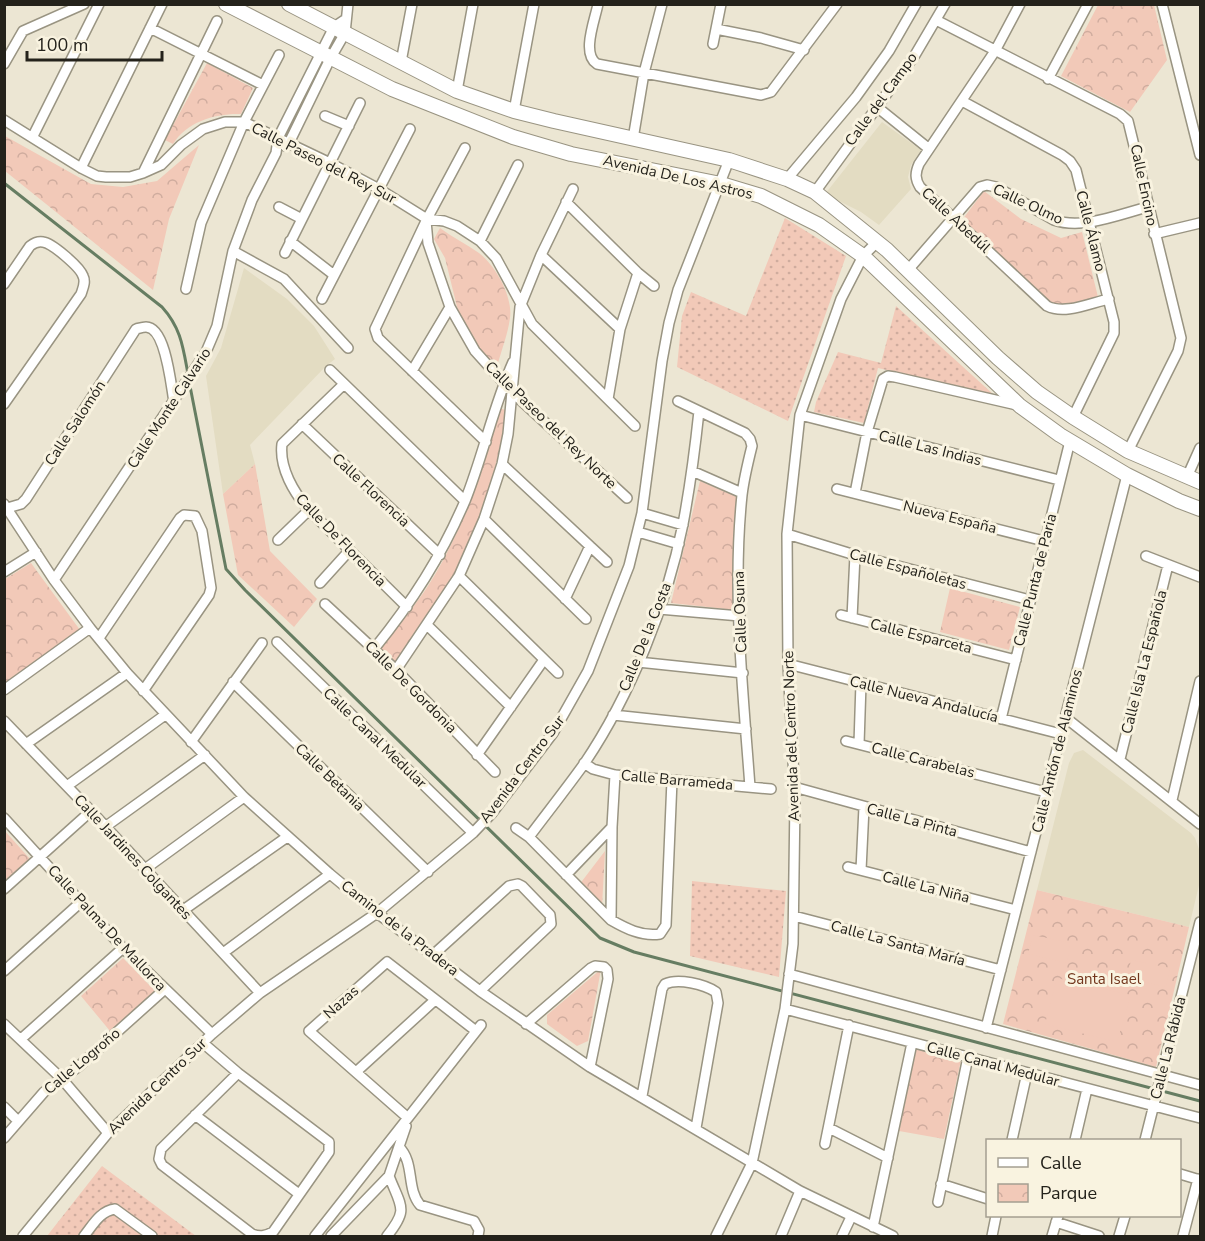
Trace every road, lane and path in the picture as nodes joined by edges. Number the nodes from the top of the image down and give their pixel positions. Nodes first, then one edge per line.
1 (84, 4) edge
2 (99, 4) edge
3 (162, 4) edge
4 (226, 4) edge
5 (290, 4) edge
6 (348, 4) edge
7 (412, 4) edge
8 (473, 4) edge
9 (534, 4) edge
10 (598, 4) edge
11 (662, 4) edge
12 (721, 4) edge
13 (837, 4) edge
14 (916, 4) edge
15 (945, 4) edge
16 (1020, 4) edge
17 (1089, 4) edge
18 (1162, 4) edge
19 (936, 20) junction
20 (218, 21) dead end
21 (342, 27) junction
22 (150, 28) junction
23 (716, 29) junction
24 (713, 44) dead end
25 (804, 50) junction
26 (995, 51) junction
27 (202, 55) junction
28 (279, 56) dead end
29 (325, 56) junction
30 (401, 62) junction
31 (4, 64) edge
32 (644, 73) junction
33 (1048, 79) junction
34 (263, 85) junction
35 (458, 91) junction
36 (962, 101) junction
37 (360, 104) dead end
38 (877, 107) junction
39 (514, 111) junction
40 (325, 116) dead end
41 (4, 120) edge
42 (244, 122) junction
43 (349, 126) junction
44 (410, 129) dead end
45 (33, 136) junction
46 (278, 138) junction
47 (633, 139) junction
48 (1198, 139) edge
49 (289, 143) junction
50 (465, 148) dead end
51 (928, 148) junction
52 (276, 153) junction
53 (1200, 155) edge
54 (729, 160) junction
55 (330, 163) junction
56 (518, 165) dead end
57 (81, 168) junction
58 (143, 173) junction
59 (787, 179) junction
60 (721, 184) junction
61 (379, 189) junction
62 (573, 189) dead end
63 (814, 192) junction
64 (566, 202) junction
65 (279, 207) dead end
66 (1148, 207) junction
67 (953, 218) junction
68 (302, 219) junction
69 (427, 219) junction
70 (1089, 221) junction
71 (1200, 223) edge
72 (1154, 234) junction
73 (480, 241) junction
74 (290, 242) junction
75 (877, 242) junction
76 (233, 251) junction
77 (285, 253) dead end
78 (541, 255) junction
79 (863, 256) junction
80 (908, 270) junction
81 (638, 273) junction
82 (334, 275) junction
83 (4, 284) edge
84 (654, 286) dead end
85 (186, 289) dead end
86 (322, 298) dead end
87 (1109, 299) junction
88 (450, 307) junction
89 (520, 307) junction
90 (620, 329) junction
91 (348, 348) dead end
92 (515, 359) junction
93 (330, 370) dead end
94 (412, 371) junction
95 (503, 383) junction
96 (344, 384) junction
97 (513, 393) junction
98 (608, 399) junction
99 (678, 401) dead end
100 (174, 402) junction
101 (4, 405) edge
102 (1020, 406) junction
103 (699, 411) junction
104 (800, 415) junction
105 (1073, 417) junction
106 (303, 424) junction
107 (635, 426) dead end
108 (867, 432) junction
109 (1070, 441) junction
110 (486, 442) junction
111 (1200, 448) edge
112 (1128, 451) junction
113 (501, 464) junction
114 (1161, 466) junction
115 (692, 471) junction
116 (1127, 475) junction
117 (1186, 477) junction
118 (1059, 480) junction
119 (1200, 482) edge
120 (1152, 488) junction
121 (837, 489) dead end
122 (742, 493) junction
123 (855, 493) junction
124 (627, 498) dead end
125 (465, 501) junction
126 (5, 507) edge
127 (1200, 509) edge
128 (309, 510) junction
129 (642, 513) junction
130 (484, 519) junction
131 (683, 525) junction
132 (638, 532) junction
133 (787, 534) junction
134 (278, 540) dead end
135 (1044, 541) junction
136 (678, 544) junction
137 (590, 546) junction
138 (350, 551) junction
139 (36, 552) junction
140 (440, 555) junction
141 (855, 555) junction
142 (1146, 556) dead end
143 (607, 562) dead end
144 (1168, 565) junction
145 (4, 572) edge
146 (459, 576) junction
147 (1200, 577) edge
148 (54, 580) junction
149 (320, 583) dead end
150 (565, 599) junction
151 (1030, 600) junction
152 (326, 604) dead end
153 (407, 607) junction
154 (659, 609) junction
155 (841, 615) dead end
156 (740, 616) junction
157 (852, 618) junction
158 (585, 619) dead end
159 (427, 625) junction
160 (90, 628) junction
161 (99, 638) junction
162 (277, 642) dead end
163 (262, 643) dead end
164 (374, 649) junction
165 (1016, 660) junction
166 (543, 661) junction
167 (638, 662) junction
168 (788, 664) junction
169 (396, 670) junction
170 (127, 673) junction
171 (558, 673) dead end
172 (743, 673) junction
173 (1200, 681) edge
174 (233, 682) junction
175 (861, 683) junction
176 (4, 690) edge
177 (143, 691) junction
178 (511, 707) junction
179 (165, 715) junction
180 (613, 716) junction
181 (1066, 718) junction
182 (1001, 719) junction
183 (5, 724) edge
184 (746, 729) junction
185 (1061, 734) junction
186 (846, 741) dead end
187 (191, 742) junction
188 (26, 744) junction
189 (860, 744) junction
190 (205, 755) junction
191 (477, 755) junction
192 (1120, 759) junction
193 (584, 764) junction
194 (495, 772) dead end
195 (615, 775) junction
196 (672, 780) junction
197 (67, 786) junction
198 (750, 787) junction
199 (794, 788) junction
200 (771, 789) dead end
201 (1046, 792) junction
202 (244, 797) junction
203 (1172, 800) junction
204 (864, 807) junction
205 (91, 811) junction
206 (4, 818) edge
207 (1200, 824) edge
208 (612, 827) junction
209 (105, 828) junction
210 (516, 828) dead end
211 (476, 831) junction
212 (287, 837) junction
213 (529, 837) junction
214 (1031, 852) junction
215 (39, 856) junction
216 (848, 867) dead end
217 (145, 869) junction
218 (861, 870) junction
219 (428, 872) junction
220 (330, 874) junction
221 (566, 875) junction
222 (4, 889) edge
223 (81, 902) junction
224 (1016, 910) junction
225 (182, 911) junction
226 (377, 913) junction
227 (794, 916) junction
228 (610, 920) junction
229 (1200, 922) edge
230 (123, 948) junction
231 (223, 953) junction
232 (433, 955) junction
233 (1001, 970) junction
234 (4, 971) edge
235 (789, 978) junction
236 (165, 989) junction
237 (480, 991) junction
238 (260, 993) junction
239 (435, 1000) junction
240 (786, 1005) junction
241 (4, 1023) edge
242 (526, 1024) junction
243 (849, 1025) junction
244 (986, 1028) junction
245 (212, 1034) junction
246 (21, 1040) junction
247 (203, 1043) junction
248 (912, 1043) junction
249 (968, 1057) junction
250 (590, 1067) junction
251 (356, 1072) junction
252 (238, 1073) junction
253 (1027, 1073) junction
254 (62, 1079) junction
255 (1160, 1079) junction
256 (1200, 1085) edge
257 (1087, 1089) junction
258 (642, 1096) junction
259 (1154, 1103) junction
260 (4, 1107) edge
261 (195, 1115) junction
262 (408, 1118) junction
263 (1200, 1118) edge
264 (18, 1121) junction
265 (696, 1128) junction
266 (830, 1128) junction
267 (108, 1133) junction
268 (4, 1138) edge
269 (1012, 1139) edge
270 (1075, 1139) edge
271 (1145, 1139) edge
272 (825, 1144) dead end
273 (399, 1147) junction
274 (888, 1158) junction
275 (752, 1163) junction
276 (1181, 1174) edge
277 (389, 1176) junction
278 (1199, 1179) edge
279 (941, 1184) junction
280 (800, 1191) junction
281 (299, 1194) junction
282 (986, 1199) edge
283 (938, 1202) dead end
284 (850, 1216) junction
285 (996, 1217) edge
286 (1124, 1217) edge
287 (1057, 1219) edge
288 (873, 1227) junction
289 (23, 1236) edge
290 (84, 1236) edge
291 (152, 1236) edge
292 (315, 1236) edge
293 (331, 1236) edge
294 (387, 1236) edge
295 (478, 1236) edge
296 (716, 1236) edge
297 (781, 1236) edge
298 (842, 1236) edge
299 (893, 1236) edge
300 (992, 1236) edge
301 (1052, 1236) edge
302 (1099, 1236) edge
303 (1119, 1236) edge
304 (1183, 1236) edge

1 - 31 street
2 - 45 street
3 - 22 street
4 - 29 main road, Avenida De Los Astros
5 - 21 main road, Avenida De Los Astros
6 - 21 street
7 - 30 street
8 - 35 street
9 - 39 street
10 - 32 street
11 - 32 street
12 - 23 street
13 - 25 street
14 - 59 street, Calle del Campo
15 - 19 street, Calle del Campo
16 - 26 street, Calle Abedúl
17 - 33 street
18 - 48 street
19 - 26 street, Calle Encino
19 - 38 street, Calle del Campo
20 - 27 street
21 - 29 street
21 - 30 main road, Avenida De Los Astros
22 - 27 street
22 - 57 street
23 - 24 street
23 - 25 street
25 - 32 street
26 - 33 street, Calle Encino
26 - 36 street, Calle Abedúl
27 - 34 street
27 - 58 street
28 - 34 street
29 - 46 street, Calle Monte Calvario
29 - 49 street, Calle Monte Calvario
29 - 60 main road, Avenida De Los Astros
30 - 35 main road, Avenida De Los Astros
32 - 47 street
33 - 66 street, Calle Encino
34 - 42 street
35 - 39 main road, Avenida De Los Astros
36 - 51 street, Calle Abedúl
36 - 70 street, Calle Álamo
37 - 43 street
38 - 51 street
38 - 63 street, Calle del Campo
39 - 47 main road, Avenida De Los Astros
40 - 43 street
41 - 45 street, Calle Paseo del Rey Sur
42 - 46 street, Calle Paseo del Rey Sur
42 - 58 street, Calle Paseo del Rey Sur
42 - 85 street
43 - 55 street
44 - 61 street
45 - 57 street, Calle Paseo del Rey Sur
46 - 49 street, Calle Paseo del Rey Sur
46 - 52 street, Calle Monte Calvario
47 - 54 main road, Avenida De Los Astros
48 - 53 street
49 - 52 street, Calle Monte Calvario
49 - 55 street, Calle Paseo del Rey Sur
50 - 69 street
51 - 67 street, Calle Abedúl
52 - 76 street, Calle Monte Calvario
54 - 59 main road, Avenida De Los Astros
54 - 60 street, Avenida Centro Sur
55 - 61 street, Calle Paseo del Rey Sur
55 - 68 street
56 - 73 street
57 - 58 street, Calle Paseo del Rey Sur
59 - 63 main road, Avenida De Los Astros
60 - 79 main road, Avenida De Los Astros
60 - 129 street, Avenida Centro Sur
61 - 69 street, Calle Paseo del Rey Sur
61 - 82 street
62 - 64 street
63 - 75 main road, Avenida De Los Astros
64 - 78 street
64 - 81 street
65 - 68 street
66 - 70 street, Calle Olmo
66 - 72 street, Calle Encino
67 - 70 street, Calle Olmo
67 - 80 street, Calle Olmo
67 - 87 street, Calle Abedúl
68 - 74 street
69 - 73 street, Calle Paseo del Rey Sur
69 - 88 street, Calle Paseo del Rey Norte
69 - 94 street
70 - 87 street, Calle Álamo
71 - 72 street
72 - 112 street, Calle Encino
73 - 89 street, Calle Paseo del Rey Sur
74 - 77 street
74 - 82 street
75 - 79 street, Avenida del Centro Norte
75 - 80 main road, Avenida De Los Astros
76 - 91 street
76 - 100 street, Calle Monte Calvario
78 - 89 street
78 - 90 street
79 - 102 main road, Avenida De Los Astros
79 - 104 street, Avenida del Centro Norte
80 - 105 main road, Avenida De Los Astros
81 - 84 street
81 - 90 street
82 - 86 street
83 - 101 street
87 - 105 street, Calle Álamo
88 - 94 street
88 - 95 street, Calle Paseo del Rey Norte
89 - 92 street
89 - 98 street
90 - 98 street
92 - 95 street
92 - 97 street
93 - 96 street
94 - 110 street
95 - 97 street, Calle Paseo del Rey Norte
95 - 110 street
96 - 106 street, Calle De Florencia
96 - 125 street
97 - 113 street
97 - 124 street, Calle Paseo del Rey Norte
98 - 107 street
99 - 103 street
100 - 126 street, Calle Salomón
100 - 148 street, Calle Monte Calvario
102 - 108 street
102 - 109 main road, Avenida De Los Astros
103 - 115 street, Calle De la Costa
103 - 122 street, Calle Osuna
104 - 108 street, Calle Las Indias
104 - 133 street, Avenida del Centro Norte
105 - 112 main road, Avenida De Los Astros
106 - 128 street, Calle De Florencia
106 - 140 street, Calle Florencia
108 - 118 street, Calle Las Indias
108 - 123 street
109 - 116 main road, Avenida De Los Astros
109 - 118 street, Calle Punta de Paria
110 - 125 street
111 - 117 street
112 - 114 main road, Avenida De Los Astros
113 - 130 street
113 - 137 street
114 - 117 main road, Avenida De Los Astros
114 - 120 main road
115 - 122 street
115 - 131 street, Calle De la Costa
116 - 120 main road, Avenida De Los Astros
116 - 181 street, Calle Antón de Alaminos
117 - 119 main road, Avenida De Los Astros
118 - 135 street, Calle Punta de Paria
120 - 127 main road, Avenida De Los Astros
121 - 123 street, Nueva España
122 - 156 street, Calle Osuna
123 - 135 street, Nueva España
125 - 140 street
126 - 139 street, Camino de la Pradera
128 - 134 street
128 - 138 street, Calle De Florencia
129 - 131 street
129 - 132 street, Avenida Centro Sur
130 - 146 street
130 - 150 street
131 - 136 street, Calle De la Costa
132 - 136 street
132 - 211 street, Avenida Centro Sur
133 - 141 street, Calle Españoletas
133 - 168 street, Avenida del Centro Norte
135 - 151 street, Calle Punta de Paria
136 - 154 street, Calle De la Costa
137 - 143 street
137 - 150 street
138 - 149 street
138 - 153 street, Calle De Florencia
139 - 145 street
139 - 148 street, Camino de la Pradera
140 - 153 street
141 - 151 street, Calle Españoletas
141 - 157 street, Calle Esparceta
142 - 144 street
144 - 147 street
144 - 192 street, Calle Isla La Española
146 - 159 street
146 - 166 street
148 - 160 street, Camino de la Pradera
150 - 158 street
151 - 165 street, Calle Punta de Paria
152 - 164 street, Calle De Gordonia
153 - 164 street
154 - 156 street
154 - 167 street, Calle De la Costa
155 - 157 street
156 - 172 street, Calle Osuna
157 - 165 street, Calle Esparceta
159 - 169 street
159 - 178 street
160 - 161 street, Camino de la Pradera
160 - 176 street
161 - 170 street, Camino de la Pradera
161 - 177 street
162 - 211 street, Calle Canal Medular
163 - 174 street
164 - 169 street, Calle De Gordonia
165 - 182 street, Calle Punta de Paria
166 - 171 street
166 - 178 street
167 - 172 street
167 - 180 street, Calle De la Costa
168 - 175 street, Calle Nueva Andalucía
168 - 199 street, Avenida del Centro Norte
169 - 191 street, Calle De Gordonia
170 - 177 street, Camino de la Pradera
170 - 188 street
172 - 184 street, Calle Osuna
173 - 203 street
174 - 187 street
174 - 219 street, Calle Betania
175 - 182 street, Calle Nueva Andalucía
175 - 189 street, Calle Carabelas
177 - 179 street, Camino de la Pradera
178 - 191 street
179 - 187 street, Camino de la Pradera
179 - 197 street
180 - 184 street
180 - 193 street, Calle De la Costa
181 - 185 street, Calle Antón de Alaminos
181 - 192 street
182 - 185 street, Calle Nueva Andalucía
183 - 188 street, Calle Jardines Colgantes
184 - 198 street, Calle Osuna
185 - 201 street, Calle Antón de Alaminos
186 - 189 street
187 - 190 street, Camino de la Pradera
188 - 197 street, Calle Jardines Colgantes
189 - 201 street, Calle Carabelas
190 - 202 street, Camino de la Pradera
190 - 209 street
191 - 194 street, Calle De Gordonia
192 - 203 street
193 - 195 street, Calle Barrameda
193 - 213 street, Calle De la Costa
195 - 196 street, Calle Barrameda
195 - 208 street
196 - 198 street, Calle Barrameda
196 - 228 street
197 - 205 street, Calle Jardines Colgantes
198 - 200 street, Calle Barrameda
199 - 204 street, Calle La Pinta
199 - 227 street, Avenida del Centro Norte
201 - 214 street, Calle Antón de Alaminos
202 - 212 street, Camino de la Pradera
202 - 217 street
203 - 207 street
204 - 214 street, Calle La Pinta
204 - 218 street, Calle La Niña
205 - 209 street, Calle Jardines Colgantes
205 - 215 street
206 - 215 street, Calle Palma De Mallorca
208 - 221 street
208 - 228 street
209 - 217 street, Calle Jardines Colgantes
210 - 213 street
211 - 219 street, Avenida Centro Sur
212 - 220 street, Camino de la Pradera
212 - 225 street
213 - 221 street
214 - 224 street, Calle Antón de Alaminos
215 - 222 street
215 - 223 street, Calle Palma De Mallorca
216 - 218 street
217 - 225 street, Calle Jardines Colgantes
218 - 224 street, Calle La Niña
219 - 226 street, Avenida Centro Sur
220 - 226 street, Camino de la Pradera
220 - 231 street
221 - 228 street
223 - 230 street, Calle Palma De Mallorca
223 - 234 street
224 - 233 street, Calle Antón de Alaminos
225 - 231 street, Calle Jardines Colgantes
226 - 232 street, Camino de la Pradera
226 - 238 street, Avenida Centro Sur
227 - 233 street, Calle La Santa María
227 - 235 street, Avenida del Centro Norte
229 - 255 street, Calle La Rábida
230 - 236 street, Calle Palma De Mallorca
230 - 246 street
231 - 238 street, Calle Jardines Colgantes
232 - 237 street, Camino de la Pradera
232 - 237 street
233 - 244 street, Calle Antón de Alaminos
235 - 240 street, Avenida del Centro Norte
235 - 244 street
236 - 245 street, Calle Palma De Mallorca
236 - 254 street, Calle Logroño
237 - 242 street, Camino de la Pradera
238 - 245 street, Avenida Centro Sur
239 - 251 street
239 - 251 street, Nazas
239 - 262 street, Nazas
240 - 243 street, Calle Canal Medular
240 - 275 street, Avenida del Centro Norte
241 - 246 street
242 - 250 street, Camino de la Pradera
242 - 250 street
243 - 248 street, Calle Canal Medular
243 - 266 street
244 - 255 street
245 - 247 street, Avenida Centro Sur
246 - 254 street
247 - 252 street
247 - 267 street, Avenida Centro Sur
248 - 249 street, Calle Canal Medular
248 - 274 street
249 - 253 street, Calle Canal Medular
249 - 279 street
250 - 258 street, Camino de la Pradera
251 - 262 street, Nazas
252 - 261 street
252 - 281 street
253 - 257 street, Calle Canal Medular
253 - 269 street
254 - 264 street, Calle Logroño
254 - 267 street
255 - 256 street
255 - 259 street, Calle La Rábida
257 - 259 street, Calle Canal Medular
257 - 270 street
258 - 265 street, Camino de la Pradera
258 - 265 street
259 - 263 street, Calle Canal Medular
259 - 271 street, Calle La Rábida
260 - 264 street
261 - 281 street
261 - 281 street
262 - 273 street
262 - 292 street
264 - 268 street, Calle Logroño
265 - 275 street, Camino de la Pradera
266 - 272 street
266 - 274 street
267 - 289 street, Avenida Centro Sur
273 - 277 street
273 - 295 street
274 - 288 street
275 - 280 street, Camino de la Pradera
275 - 296 street, Avenida del Centro Norte
276 - 278 street
277 - 293 street
277 - 294 street
278 - 304 street
279 - 282 street
279 - 283 street
280 - 284 street, Camino de la Pradera
280 - 297 street
284 - 288 street, Camino de la Pradera
284 - 298 street
285 - 300 street
286 - 303 street
287 - 301 street
287 - 302 street
288 - 299 street, Camino de la Pradera
290 - 291 street

